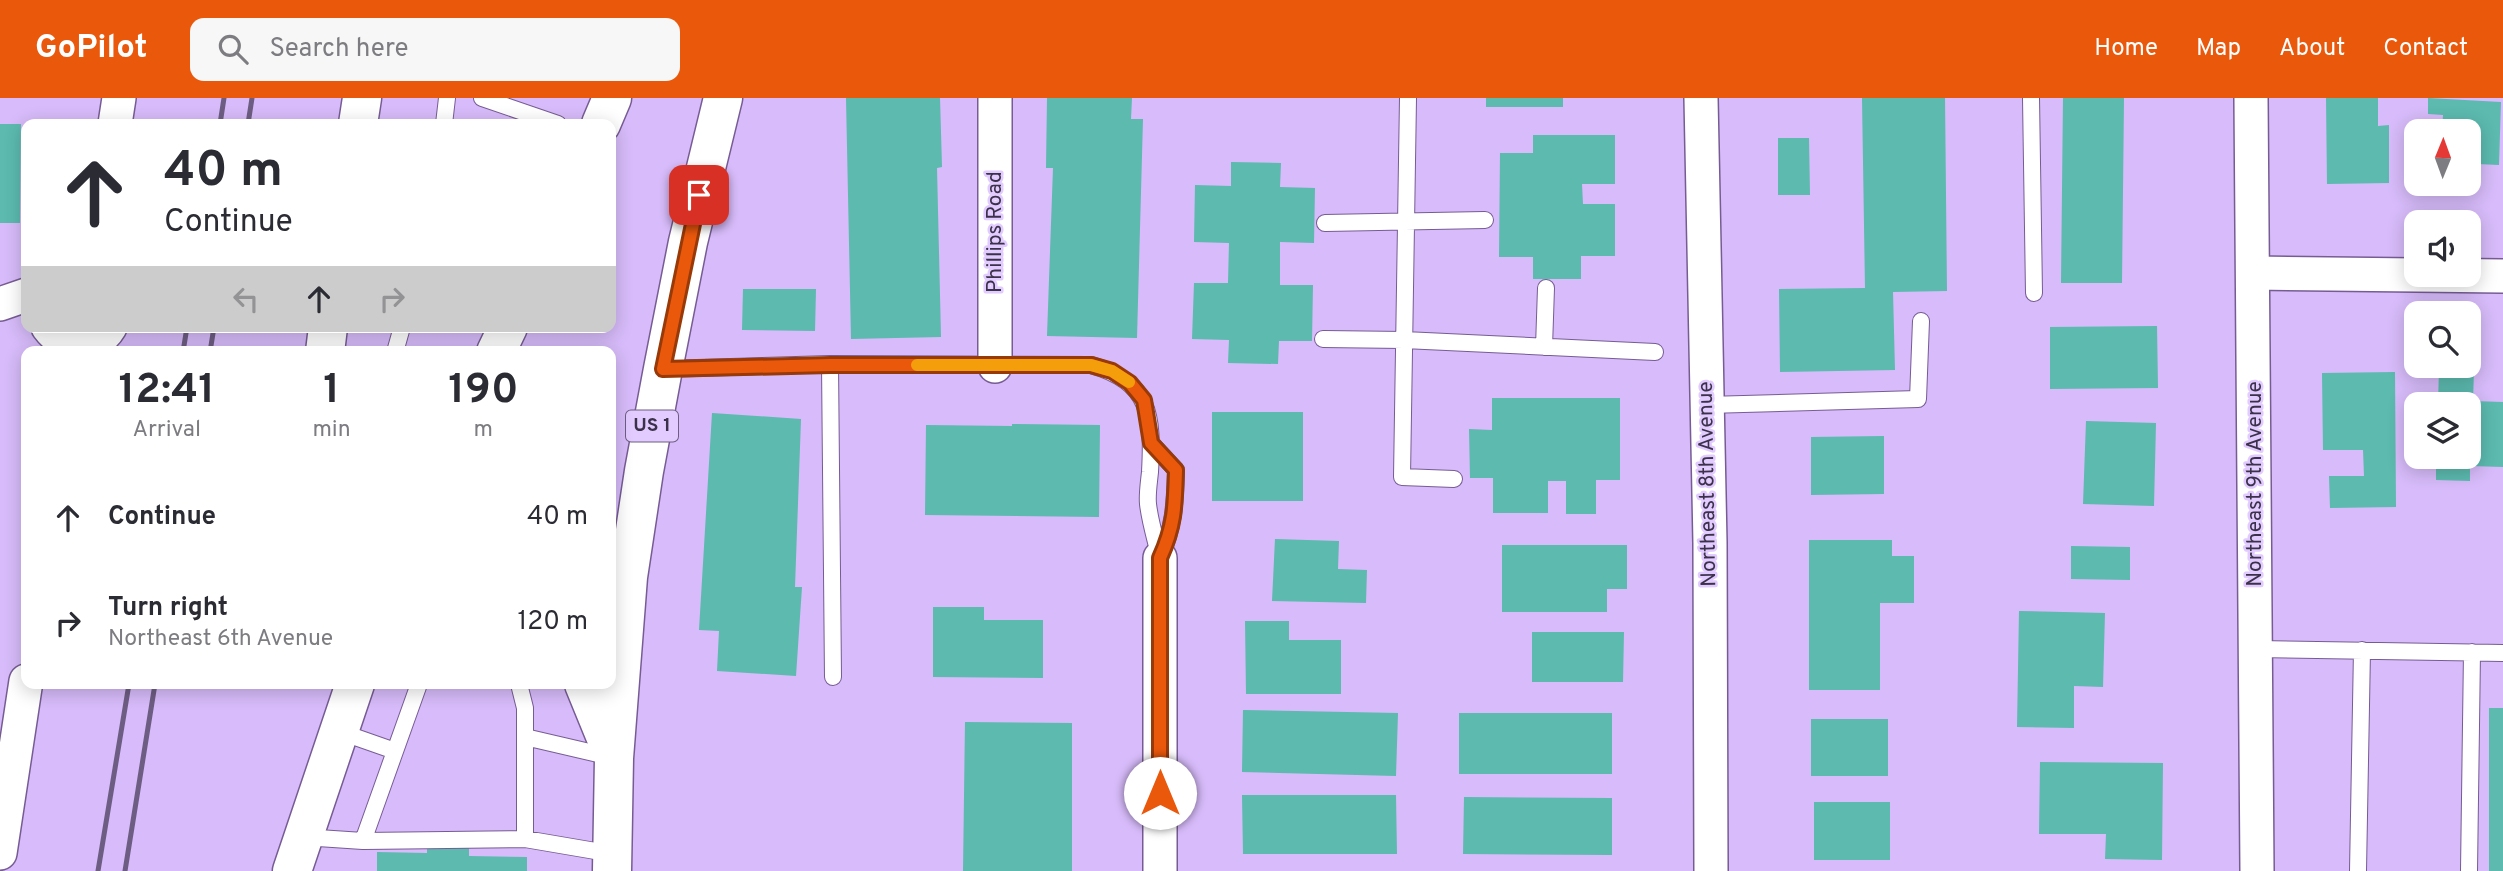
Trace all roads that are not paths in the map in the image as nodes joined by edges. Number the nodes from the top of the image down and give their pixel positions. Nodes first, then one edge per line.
1 (119, 98) edge
2 (362, 98) edge
3 (447, 98) edge
4 (482, 98) edge
5 (612, 98) edge
6 (723, 98) edge
7 (995, 98) edge
8 (1408, 98) edge
9 (1701, 98) edge
10 (2031, 98) edge
11 (2251, 98) edge
12 (116, 119) edge
13 (359, 119) edge
14 (445, 119) edge
15 (543, 119) edge
16 (603, 119) edge
17 (1485, 220) dead end
18 (1406, 221) junction
19 (1325, 223) dead end
20 (2254, 273) junction
21 (2503, 276) edge
22 (1546, 288) dead end
23 (2034, 293) dead end
24 (21, 297) edge
25 (0, 304) edge
26 (0, 309) edge
27 (21, 314) edge
28 (1921, 321) dead end
29 (54, 339) edge
30 (102, 339) edge
31 (1323, 339) dead end
32 (1404, 340) junction
33 (1544, 347) junction
34 (1655, 352) dead end
35 (830, 365) junction
36 (995, 366) junction
37 (663, 369) junction
38 (1707, 405) junction
39 (1151, 443) junction
40 (644, 471) junction
41 (1454, 479) dead end
42 (616, 508) edge
43 (1160, 558) junction
44 (2256, 649) junction
45 (2362, 650) junction
46 (2472, 652) junction
47 (2503, 653) edge
48 (833, 677) dead end
49 (25, 689) edge
50 (417, 689) edge
51 (521, 689) edge
52 (586, 689) edge
53 (346, 700) edge
54 (525, 737) junction
55 (396, 751) junction
56 (614, 758) junction
57 (3, 816) edge
58 (525, 839) junction
59 (363, 841) junction
60 (0, 852) edge
61 (297, 854) edge
62 (612, 863) edge
63 (1160, 871) edge
64 (1710, 871) edge
65 (2257, 871) edge
66 (2358, 871) edge
67 (2469, 871) edge

1 - 12 street
2 - 13 main road
3 - 14 lane
4 - 15 lane
5 - 16 main road
6 - 37 main road, US 1
7 - 36 street, Phillips Road
8 - 18 lane
9 - 38 street, Northeast 8th Avenue
10 - 23 lane
11 - 20 street, Northeast 9th Avenue
17 - 18 lane
18 - 19 lane
18 - 32 lane
20 - 21 street
20 - 44 street, Northeast 9th Avenue
22 - 33 lane
24 - 25 street
26 - 27 street
28 - 38 lane
29 - 30 street
31 - 32 lane
32 - 33 lane
32 - 41 lane
33 - 34 lane
35 - 36 lane
35 - 37 lane
35 - 48 lane
36 - 39 lane
37 - 40 main road, US 1
38 - 64 street, Northeast 8th Avenue
39 - 43 lane
39 - 43 lane
40 - 42 main road
40 - 56 main road, US 1
43 - 63 street
44 - 45 lane
44 - 65 street, Northeast 9th Avenue
45 - 46 lane
45 - 66 lane
46 - 47 lane
46 - 67 lane
49 - 57 street
50 - 55 lane
51 - 54 lane
52 - 56 main road
53 - 55 lane
53 - 61 main road
54 - 56 lane
54 - 58 lane
55 - 59 lane
56 - 62 main road, US 1
57 - 60 street
58 - 59 lane
58 - 62 lane
59 - 61 lane

